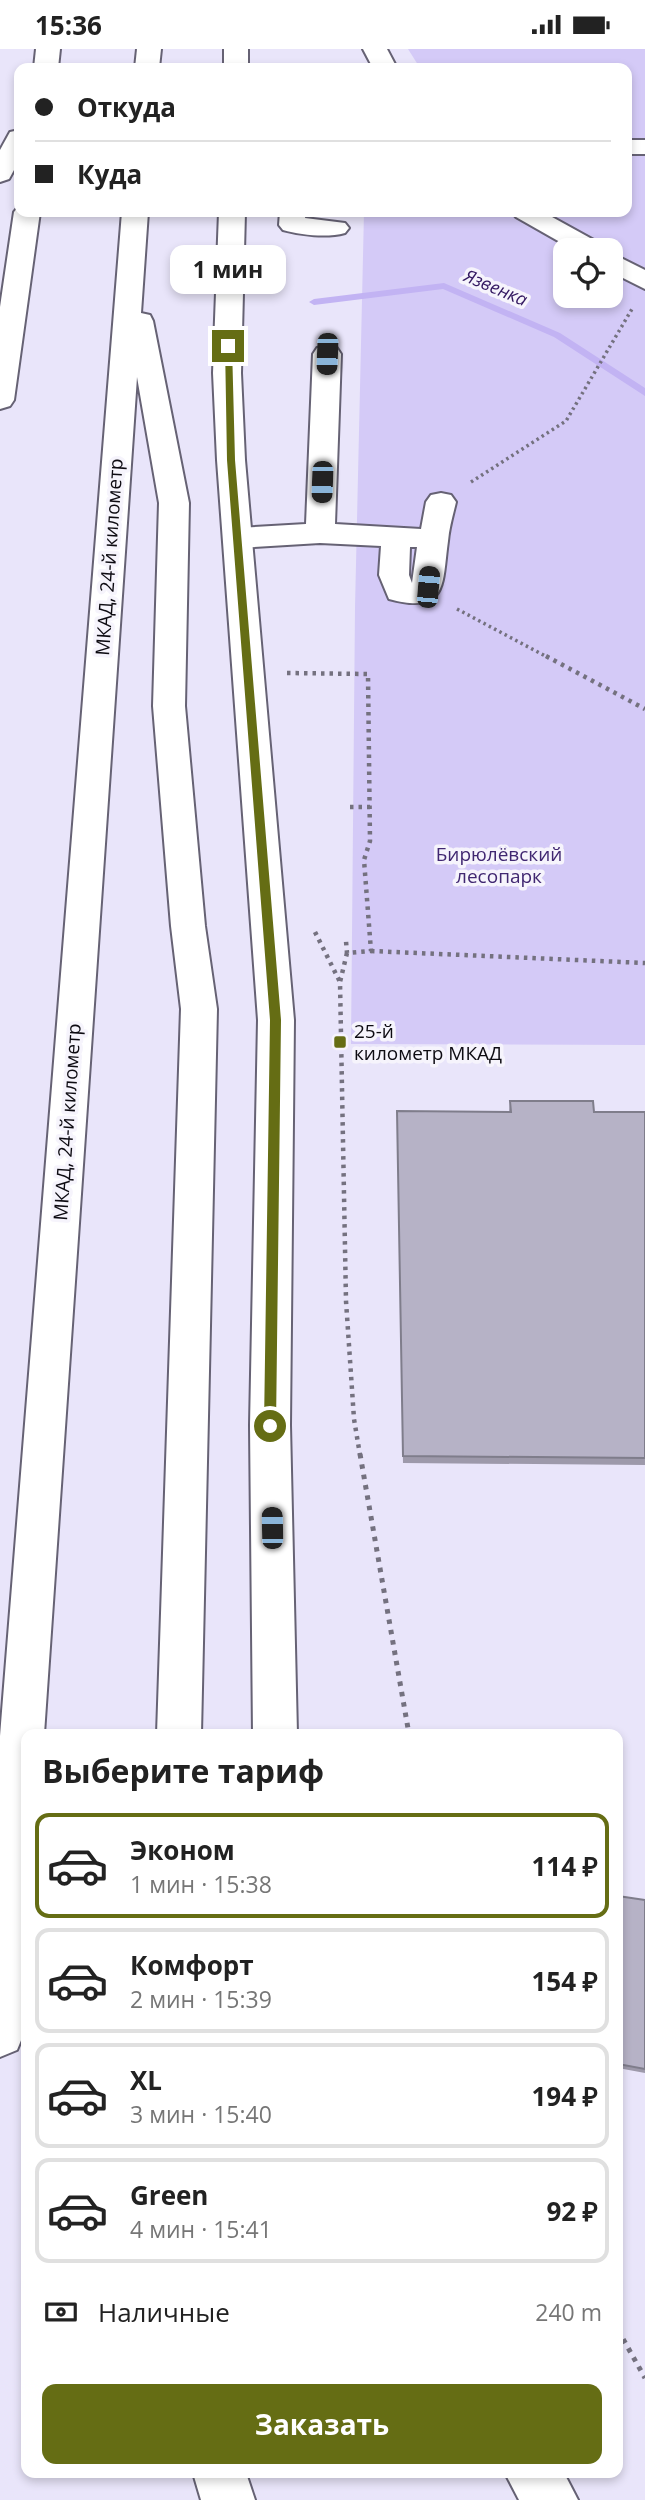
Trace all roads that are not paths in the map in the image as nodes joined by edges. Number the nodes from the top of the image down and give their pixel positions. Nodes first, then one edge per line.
1 (14, 147) edge
2 (0, 174) edge
3 (26, 217) edge
4 (135, 217) edge
5 (232, 217) edge
6 (293, 217) edge
7 (534, 217) edge
8 (335, 228) dead end
9 (571, 238) edge
10 (130, 269) junction
11 (623, 274) edge
12 (640, 293) edge
13 (327, 354) dead end
14 (0, 400) edge
15 (441, 502) road end
16 (320, 533) junction
17 (238, 538) junction
18 (396, 538) junction
19 (433, 539) junction
20 (22, 1729) edge
21 (179, 1729) edge
22 (275, 1729) edge
23 (21, 1748) edge
24 (0, 2033) edge
25 (221, 2478) edge
26 (536, 2478) edge
27 (228, 2500) edge
28 (551, 2500) edge

1 - 2 main road
3 - 14 main road
4 - 10 main road, МКАД, 24-й километр
5 - 17 main road
6 - 8 main road
7 - 9 main road
10 - 20 main road, МКАД, 24-й километр
10 - 21 main road
11 - 12 main road
13 - 16 main road
15 - 19 main road
16 - 17 main road
16 - 18 main road
17 - 22 main road
18 - 19 main road
18 - 19 main road
23 - 24 main road, МКАД, 24-й километр
25 - 27 main road
26 - 28 main road

